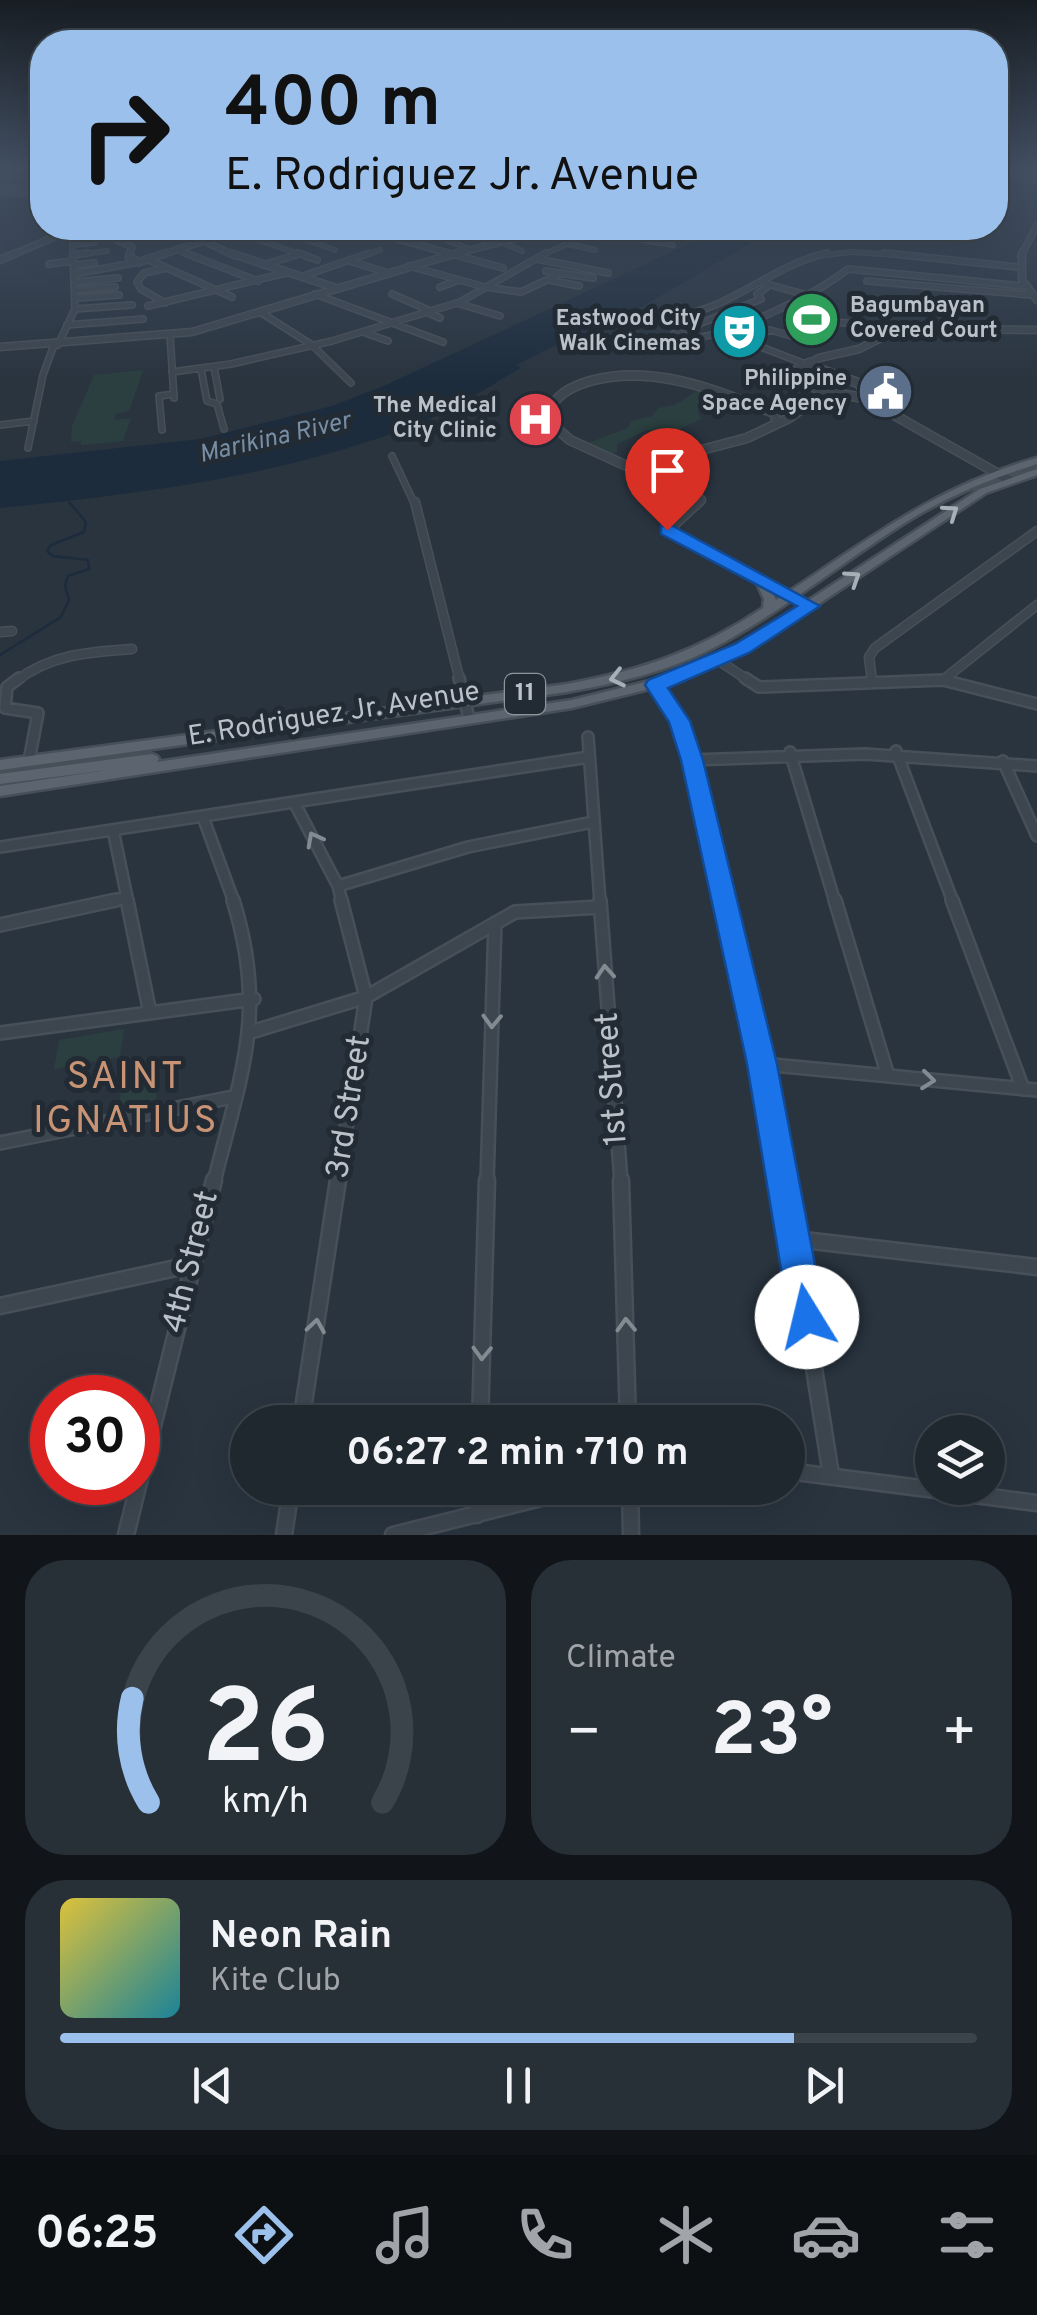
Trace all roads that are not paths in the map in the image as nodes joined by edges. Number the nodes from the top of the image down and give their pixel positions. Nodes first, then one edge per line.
1 (1028, 239) edge
2 (46, 240) edge
3 (118, 240) edge
4 (200, 240) edge
5 (208, 240) edge
6 (259, 240) edge
7 (308, 240) edge
8 (401, 240) edge
9 (446, 240) edge
10 (488, 240) edge
11 (514, 240) edge
12 (642, 240) edge
13 (204, 241) junction
14 (574, 241) dead end
15 (647, 241) joint
16 (344, 242) dead end
17 (94, 243) dead end
18 (500, 244) junction
19 (567, 244) junction
20 (673, 246) dead end
21 (328, 247) junction
22 (176, 250) junction
23 (335, 250) dead end
24 (380, 250) dead end
25 (472, 250) junction
26 (595, 250) dead end
27 (522, 251) dead end
28 (107, 252) dead end
29 (452, 254) junction
30 (299, 255) junction
31 (341, 258) dead end
32 (536, 258) junction
33 (0, 260) edge
34 (73, 260) junction
35 (148, 260) junction
36 (318, 260) dead end
37 (350, 261) junction
38 (94, 262) dead end
39 (139, 262) junction
40 (49, 264) dead end
41 (263, 265) junction
42 (409, 266) junction
43 (963, 267) dead end
44 (167, 268) junction
45 (503, 268) dead end
46 (1018, 268) junction
47 (546, 270) dead end
48 (385, 272) junction
49 (286, 273) junction
50 (608, 273) dead end
51 (74, 274) junction
52 (562, 274) junction
53 (306, 276) junction
54 (118, 278) dead end
55 (592, 278) dead end
56 (958, 278) junction
57 (459, 280) junction
58 (549, 280) junction
59 (867, 280) dead end
60 (75, 282) junction
61 (260, 282) junction
62 (983, 282) junction
63 (542, 283) junction
64 (763, 283) junction
65 (579, 286) dead end
66 (771, 286) junction
67 (115, 287) dead end
68 (440, 287) dead end
69 (485, 287) junction
70 (336, 288) junction
71 (570, 289) dead end
72 (75, 290) junction
73 (222, 291) junction
74 (984, 292) junction
75 (1032, 293) edge
76 (315, 294) junction
77 (392, 294) dead end
78 (119, 295) dead end
79 (807, 295) junction
80 (232, 296) dead end
81 (76, 298) junction
82 (164, 303) junction
83 (456, 303) junction
84 (132, 305) dead end
85 (148, 306) dead end
86 (75, 309) junction
87 (426, 310) junction
88 (260, 312) junction
89 (500, 316) dead end
90 (670, 316) dead end
91 (440, 318) dead end
92 (143, 319) dead end
93 (389, 322) junction
94 (67, 325) junction
95 (900, 329) junction
96 (1037, 330) edge
97 (363, 332) junction
98 (172, 335) junction
99 (388, 341) dead end
100 (443, 342) dead end
101 (56, 345) junction
102 (312, 345) junction
103 (0, 348) edge
104 (808, 364) junction
105 (214, 367) junction
106 (201, 369) junction
107 (172, 372) junction
108 (352, 383) dead end
109 (822, 391) junction
110 (862, 395) junction
111 (220, 398) dead end
112 (744, 400) junction
113 (789, 412) junction
114 (34, 420) junction
115 (777, 422) junction
116 (0, 424) edge
117 (224, 429) dead end
118 (162, 430) dead end
119 (28, 448) dead end
120 (392, 456) dead end
121 (1032, 462) edge
122 (1037, 472) edge
123 (1003, 474) junction
124 (661, 476) junction
125 (1037, 530) edge
126 (875, 541) junction
127 (896, 551) junction
128 (762, 581) junction
129 (791, 596) junction
130 (1037, 605) edge
131 (811, 606) junction
132 (769, 610) junction
133 (12, 631) dead end
134 (0, 632) edge
135 (132, 649) dead end
136 (718, 660) junction
137 (942, 680) junction
138 (872, 681) junction
139 (656, 685) junction
140 (1035, 700) edge
141 (465, 702) junction
142 (469, 718) junction
143 (267, 732) junction
144 (588, 737) dead end
145 (240, 744) junction
146 (257, 750) junction
147 (896, 751) junction
148 (790, 752) junction
149 (589, 757) junction
150 (692, 760) junction
151 (29, 761) junction
152 (1004, 761) junction
153 (1037, 766) edge
154 (0, 768) edge
155 (0, 779) edge
156 (0, 791) edge
157 (296, 804) junction
158 (202, 817) junction
159 (593, 822) junction
160 (113, 830) junction
161 (1037, 836) edge
162 (0, 847) edge
163 (338, 886) junction
164 (126, 898) junction
165 (600, 907) junction
166 (0, 924) edge
167 (495, 924) junction
168 (366, 997) junction
169 (254, 999) junction
170 (150, 1013) junction
171 (251, 1032) junction
172 (0, 1033) edge
173 (762, 1064) junction
174 (888, 1076) junction
175 (1023, 1089) junction
176 (1037, 1090) edge
177 (233, 1097) junction
178 (0, 1143) edge
179 (795, 1238) junction
180 (190, 1265) junction
181 (1037, 1267) edge
182 (0, 1306) edge
183 (304, 1405) edge
184 (481, 1405) edge
185 (628, 1405) edge
186 (805, 1473) edge
187 (830, 1475) junction
188 (1037, 1503) edge
189 (288, 1505) edge
190 (477, 1505) edge
191 (516, 1505) edge
192 (630, 1505) edge
193 (477, 1515) junction
194 (126, 1535) edge
195 (284, 1535) edge
196 (392, 1535) edge
197 (631, 1535) edge

1 - 46 street
2 - 33 street
3 - 39 street
4 - 13 street
5 - 13 street
6 - 30 street
7 - 21 street
8 - 29 street
9 - 25 street
10 - 18 street
11 - 18 street
12 - 15 street
13 - 22 street
13 - 41 street
14 - 19 street
15 - 20 street
16 - 21 street
17 - 34 street
18 - 25 street
18 - 27 street
19 - 26 street
19 - 32 street
21 - 23 street
22 - 35 street
22 - 61 street
24 - 37 street
25 - 29 street
28 - 34 street
29 - 42 street
29 - 45 street
30 - 36 street
30 - 41 street
31 - 37 street
32 - 50 street
32 - 69 street
34 - 38 street
34 - 40 street
34 - 51 street
35 - 39 street
35 - 44 street
37 - 48 street
37 - 53 street
39 - 51 street
41 - 49 street
42 - 48 street
42 - 57 street
43 - 56 street
44 - 73 street
44 - 82 street
46 - 64 street
46 - 75 street
47 - 52 street
48 - 70 street
49 - 53 street
49 - 61 street
51 - 60 street
52 - 55 street
52 - 58 street
53 - 70 street
54 - 60 street
56 - 62 street
56 - 79 street
57 - 68 street
57 - 69 street
58 - 63 street
58 - 65 street
59 - 74 street
60 - 72 street
61 - 73 street
62 - 74 street
62 - 75 street
63 - 69 street
63 - 71 street
64 - 66 street
64 - 90 street
66 - 79 street
66 - 79 street
67 - 72 street
69 - 83 street
70 - 76 street
72 - 81 street
73 - 80 street
73 - 82 street
74 - 75 street
76 - 88 street
76 - 93 street
77 - 87 street
78 - 81 street
81 - 86 street
82 - 85 street
83 - 87 street
83 - 89 street
84 - 86 street
86 - 94 street
87 - 91 street
87 - 93 street
88 - 98 street
88 - 102 street
92 - 94 street
93 - 97 street
93 - 100 street
94 - 101 street
95 - 96 street
95 - 104 street
95 - 104 street
97 - 99 street
97 - 102 street
98 - 101 street
98 - 107 street
101 - 103 street
101 - 114 street
102 - 105 street
102 - 108 street
104 - 109 street
104 - 110 street
105 - 106 street
105 - 111 street
106 - 107 street
106 - 117 street
107 - 118 street
109 - 110 street
109 - 113 street
110 - 113 street
110 - 123 street
112 - 113 street
112 - 115 street
112 - 124 street
113 - 115 street
114 - 116 street
114 - 119 street
115 - 124 street
120 - 141 street
121 - 123 main road, E. Rodriguez Jr. Avenue / 11
122 - 123 main road, E. Rodriguez Jr. Avenue / 11
123 - 126 main road, E. Rodriguez Jr. Avenue / 11
127 -> 123 main road, E. Rodriguez Jr. Avenue / 11
124 - 128 street
125 - 138 street
126 - 127 main road
126 - 129 main road, E. Rodriguez Jr. Avenue / 11
131 -> 127 main road, E. Rodriguez Jr. Avenue / 11
128 - 129 street
128 - 132 main road
129 - 131 street
129 - 132 main road, E. Rodriguez Jr. Avenue / 11
130 - 137 street
131 - 136 main road, E. Rodriguez Jr. Avenue / 11
132 -> 141 main road, E. Rodriguez Jr. Avenue / 11
133 - 134 street
135 - 151 street
136 - 138 street
136 - 139 main road, E. Rodriguez Jr. Avenue / 11
137 - 138 street
137 - 140 street
139 - 142 main road, E. Rodriguez Jr. Avenue / 11
139 - 150 street
141 - 142 street
141 - 143 main road, E. Rodriguez Jr. Avenue / 11
142 - 146 main road, E. Rodriguez Jr. Avenue / 11
143 - 145 main road, 11
143 - 151 main road, E. Rodriguez Jr. Avenue / 11
144 - 149 street, 1st Street
145 - 146 main road, 11
145 - 154 main road, 11
145 - 155 main road, 11
146 - 156 main road, E. Rodriguez Jr. Avenue / 11
147 - 148 street
147 - 152 street
147 - 175 street
148 - 150 street
148 - 174 street
149 - 157 street
149 - 159 street, 1st Street
150 - 173 street
151 - 154 main road, E. Rodriguez Jr. Avenue / 11
152 - 153 street
152 - 161 street
157 - 158 street
163 -> 157 street, 3rd Street
158 - 160 street
158 - 169 street, 4th Street
159 - 163 street
159 - 165 street, 1st Street
160 - 162 street
160 - 164 street
163 - 168 street, 3rd Street
164 - 166 street
164 - 170 street
165 - 167 street
185 -> 165 street, 1st Street
167 - 168 street
167 -> 184 street
168 - 171 street
183 -> 168 street, 3rd Street
169 - 170 street
169 - 171 street, 4th Street
170 - 172 street
171 - 177 street, 4th Street
173 - 174 street
173 - 179 street
174 -> 175 street
175 - 176 street
177 - 178 street
177 - 180 street, 4th Street
179 - 181 street
179 - 187 street
180 - 182 street
180 - 194 street, 4th Street
186 - 187 street
187 - 188 street
189 - 195 street
190 - 193 street
191 - 193 street
192 - 197 street
193 - 196 street

